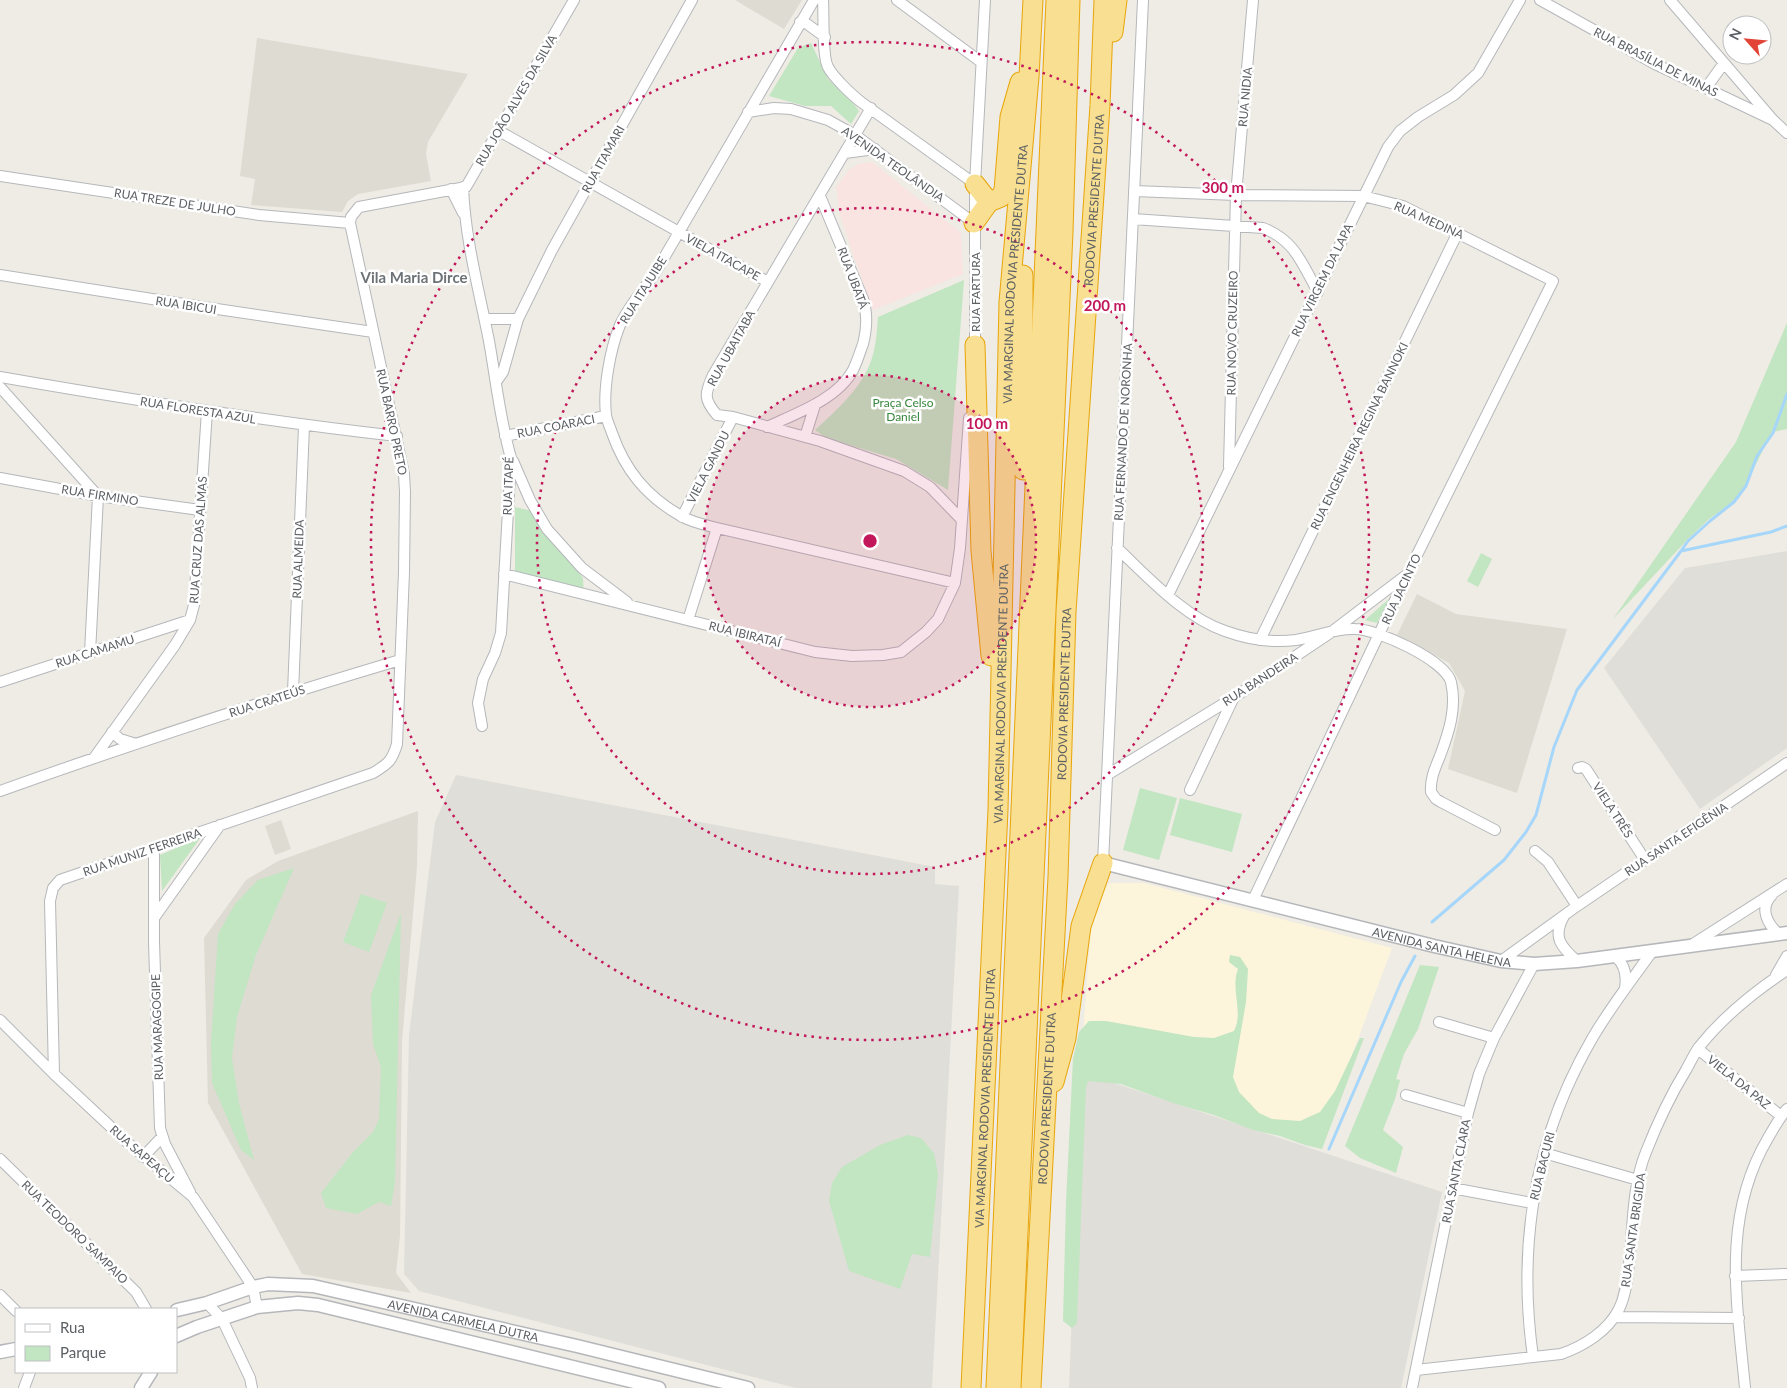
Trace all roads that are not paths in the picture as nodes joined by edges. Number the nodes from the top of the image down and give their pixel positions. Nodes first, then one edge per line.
1 (574, 0) edge
2 (692, 0) edge
3 (814, 0) edge
4 (823, 0) edge
5 (897, 0) edge
6 (985, 0) edge
7 (1033, 0) edge
8 (1056, 0) edge
9 (1070, 0) edge
10 (1104, 0) edge
11 (1117, 0) edge
12 (1143, 0) edge
13 (1253, 0) edge
14 (1520, 0) edge
15 (1540, 0) edge
16 (1670, 0) edge
17 (800, 22) junction
18 (825, 37) junction
19 (1030, 42) junction
20 (1722, 61) edge
21 (981, 62) junction
22 (1723, 65) edge
23 (1726, 65) edge
24 (1706, 88) junction
25 (1100, 104) junction
26 (871, 108) junction
27 (748, 112) junction
28 (1773, 120) junction
29 (498, 131) junction
30 (1787, 133) edge
31 (855, 135) junction
32 (875, 150) junction
33 (845, 153) junction
34 (0, 176) edge
35 (590, 182) junction
36 (975, 184) junction
37 (463, 187) junction
38 (451, 189) junction
39 (1134, 191) junction
40 (1236, 195) junction
41 (820, 196) junction
42 (1363, 196) junction
43 (989, 202) junction
44 (1016, 212) junction
45 (464, 216) junction
46 (1133, 219) junction
47 (350, 223) junction
48 (974, 223) junction
49 (1235, 227) junction
50 (678, 232) junction
51 (1458, 232) junction
52 (0, 275) edge
53 (1553, 281) joint
54 (768, 282) junction
55 (1318, 292) junction
56 (484, 317) junction
57 (518, 319) junction
58 (373, 332) junction
59 (975, 345) junction
60 (0, 377) edge
61 (496, 382) junction
62 (0, 387) edge
63 (815, 405) junction
64 (207, 411) junction
65 (606, 416) junction
66 (733, 417) junction
67 (304, 426) junction
68 (767, 427) junction
69 (397, 436) junction
70 (505, 436) junction
71 (805, 437) junction
72 (511, 458) junction
73 (1229, 470) junction
74 (0, 478) edge
75 (98, 496) junction
76 (200, 510) junction
77 (682, 517) junction
78 (961, 518) junction
79 (716, 528) junction
80 (1032, 548) junction
81 (1117, 548) junction
82 (504, 574) junction
83 (1407, 575) junction
84 (955, 583) junction
85 (1168, 595) junction
86 (632, 605) junction
87 (190, 620) junction
88 (688, 620) junction
89 (1330, 633) junction
90 (1380, 634) junction
91 (1260, 640) junction
92 (90, 653) junction
93 (400, 660) junction
94 (0, 682) edge
95 (293, 692) junction
96 (1233, 698) junction
97 (482, 726) dead end
98 (112, 732) junction
99 (136, 744) junction
100 (396, 744) joint
101 (94, 758) junction
102 (1787, 763) edge
103 (1578, 768) dead end
104 (1107, 775) junction
105 (1190, 790) dead end
106 (0, 791) edge
107 (998, 810) junction
108 (220, 825) junction
109 (1495, 830) dead end
110 (154, 848) junction
111 (1535, 851) dead end
112 (1645, 860) junction
113 (1103, 864) junction
114 (1787, 884) edge
115 (1774, 893) junction
116 (1253, 900) junction
117 (1577, 906) junction
118 (1564, 915) junction
119 (154, 918) junction
120 (1783, 934) edge
121 (1692, 945) junction
122 (1651, 953) junction
123 (1787, 956) edge
124 (1616, 957) junction
125 (1501, 961) junction
126 (1577, 962) junction
127 (1534, 964) junction
128 (1787, 970) edge
129 (1775, 978) junction
130 (1622, 994) junction
131 (0, 1020) edge
132 (1439, 1022) dead end
133 (1494, 1038) junction
134 (1698, 1049) junction
135 (54, 1074) junction
136 (1406, 1095) dead end
137 (1045, 1110) junction
138 (1468, 1113) junction
139 (1784, 1113) edge
140 (162, 1137) junction
141 (1544, 1154) junction
142 (143, 1156) junction
143 (0, 1159) edge
144 (1638, 1180) junction
145 (1452, 1188) junction
146 (193, 1197) junction
147 (1532, 1203) junction
148 (1787, 1274) edge
149 (1735, 1276) junction
150 (253, 1287) junction
151 (975, 1288) junction
152 (0, 1295) edge
153 (207, 1303) junction
154 (257, 1307) junction
155 (145, 1308) edge
156 (15, 1310) edge
157 (178, 1310) edge
158 (178, 1311) edge
159 (1615, 1317) junction
160 (1739, 1318) junction
161 (222, 1319) junction
162 (180, 1334) edge
163 (15, 1349) edge
164 (0, 1352) edge
165 (1533, 1357) junction
166 (1416, 1370) junction
167 (30, 1373) edge
168 (150, 1373) edge
169 (24, 1388) edge
170 (141, 1388) edge
171 (252, 1388) edge
172 (659, 1388) edge
173 (748, 1388) edge
174 (963, 1388) edge
175 (971, 1388) edge
176 (996, 1388) edge
177 (1011, 1388) edge
178 (1031, 1388) edge
179 (1412, 1388) edge
180 (1746, 1388) edge

1 - 29 street, RUA JOÃO ALVES DA SILVA
2 - 35 street, RUA ITAMARI
3 - 17 street, RUA ITAJUIBE
4 - 18 street
5 - 21 street
6 - 21 street, RUA FARTURA
7 - 19 highway, VIA MARGINAL RODOVIA PRESIDENTE DUTRA
8 - 80 highway
9 - 177 highway, RODOVIA PRESIDENTE DUTRA
10 - 25 highway, RODOVIA PRESIDENTE DUTRA
11 - 25 highway
12 - 39 street, RUA FERNANDO DE NORONHA
13 - 40 street, RUA NIDIA
14 - 42 street, RUA VIRGEM DA LAPA
15 - 24 street, RUA BRASÍLIA DE MINAS
16 - 20 street
17 - 18 street
17 - 27 street, RUA ITAJUIBE
18 - 26 street
19 - 43 highway
19 - 44 highway, VIA MARGINAL RODOVIA PRESIDENTE DUTRA
21 - 36 street, RUA FARTURA
22 - 24 street
23 - 28 street
24 - 28 street, RUA BRASÍLIA DE MINAS
25 - 137 highway, RODOVIA PRESIDENTE DUTRA
26 - 31 street, RUA UBAITABA
26 - 36 street
27 - 31 street, AVENIDA TEOLÂNDIA
27 - 50 street, RUA ITAJUIBE
28 - 30 street
29 - 35 street, VIELA ITACAPE
29 - 37 street, RUA JOÃO ALVES DA SILVA
31 - 32 street, AVENIDA TEOLÂNDIA
31 - 33 street, RUA UBAITABA
32 - 33 street
32 - 48 street, AVENIDA TEOLÂNDIA
33 - 41 street, RUA UBAITABA
34 - 47 street, RUA TREZE DE JULHO
35 - 50 street, VIELA ITACAPE
35 - 57 street, RUA ITAMARI
36 - 43 highway
36 - 48 street, RUA FARTURA
37 - 38 street
37 - 45 street, RUA ITAPÉ
38 - 45 street, RUA ITAPÉ
38 - 47 street
39 - 40 street, RUA MEDINA
39 - 46 street, RUA FERNANDO DE NORONHA
40 - 42 street, RUA MEDINA
40 - 49 street, RUA NOVO CRUZEIRO
41 - 54 street, RUA UBAITABA
41 - 63 street, RUA UBATÁ
42 - 51 street, RUA MEDINA
42 - 55 street, RUA VIRGEM DA LAPA
43 - 48 highway
44 - 80 highway
44 - 107 highway, VIA MARGINAL RODOVIA PRESIDENTE DUTRA
45 - 56 street, RUA ITAPÉ
46 - 49 street
46 - 81 street, RUA FERNANDO DE NORONHA
47 - 58 street, RUA BARRO PRETO
48 - 59 street, RUA FARTURA
49 - 55 street
49 - 73 street, RUA NOVO CRUZEIRO
50 - 54 street, VIELA ITACAPE
50 - 65 street, RUA ITAJUIBE
51 - 53 street, RUA MEDINA
51 - 91 street, RUA ENGENHEIRA REGINA BANNOKI
52 - 58 street, RUA IBICUI
53 - 83 street, RUA JACINTO
54 - 66 street, RUA UBAITABA
55 - 73 street, RUA VIRGEM DA LAPA
56 - 57 street
56 - 61 street, RUA ITAPÉ
57 - 61 street, RUA ITAMARI
58 - 69 street, RUA BARRO PRETO
59 - 78 street, RUA FARTURA
59 - 107 highway
60 - 64 street, RUA FLORESTA AZUL
61 - 70 street, RUA ITAPÉ
62 - 75 street
63 - 68 street, RUA UBATÁ
63 - 71 street
64 - 67 street, RUA FLORESTA AZUL
64 - 76 street, RUA CRUZ DAS ALMAS
65 - 70 street, RUA COARACI
65 - 77 street, RUA ITAJUIBE
66 - 68 street, RUA UBAITABA
66 - 77 street, VIELA GANDU
67 - 69 street, RUA FLORESTA AZUL
67 - 95 street, RUA ALMEIDA
68 - 71 street, RUA UBAITABA
69 - 93 street, RUA BARRO PRETO
70 - 72 street, RUA ITAPÉ
71 - 78 street, RUA UBAITABA
72 - 82 street, RUA ITAPÉ
72 - 86 street
73 - 85 street, RUA VIRGEM DA LAPA
74 - 75 street, RUA FIRMINO
75 - 76 street, RUA FIRMINO
75 - 92 street
76 - 87 street, RUA CRUZ DAS ALMAS
77 - 79 street, RUA ITAJUIBE
78 - 84 street, RUA FARTURA
79 - 84 street, RUA ITAJUIBE
79 - 88 street
80 - 176 highway
81 - 85 street
81 - 104 street, RUA FERNANDO DE NORONHA
82 - 86 street, RUA IBIRATAÍ
82 - 97 street, RUA ITAPÉ
83 - 89 street, RUA BANDEIRA
83 - 90 street, RUA JACINTO
84 - 88 street, RUA IBIRATAÍ
85 - 91 street
86 - 88 street, RUA IBIRATAÍ
87 - 92 street, RUA CAMAMU
87 - 98 street, RUA CRUZ DAS ALMAS
89 - 90 street
89 - 91 street
89 - 96 street, RUA BANDEIRA
90 - 109 street
90 - 116 street, RUA JACINTO
92 - 94 street, RUA CAMAMU
93 - 95 street, RUA CRATEÚS
93 - 100 street, RUA BARRO PRETO
95 - 99 street, RUA CRATEÚS
96 - 104 street, RUA BANDEIRA
96 - 105 street
98 - 99 street
98 - 101 street, RUA CRUZ DAS ALMAS
99 - 101 street, RUA CRATEÚS
100 - 108 street, RUA MUNIZ FERREIRA
101 - 106 street, RUA CRATEÚS
102 - 112 street, RUA SANTA EFIGÊNIA
103 - 112 street, VIELA TRÊS
104 - 113 street, RUA FERNANDO DE NORONHA
107 - 151 highway, VIA MARGINAL RODOVIA PRESIDENTE DUTRA
108 - 110 street, RUA MUNIZ FERREIRA
108 - 119 street
110 - 119 street, RUA MARAGOGIPE
110 - 135 street, RUA MUNIZ FERREIRA
111 - 117 street
112 - 117 street, RUA SANTA EFIGÊNIA
113 - 116 street, AVENIDA SANTA HELENA
113 - 137 highway
114 - 115 street
115 - 120 street
115 - 121 street
116 - 125 street, AVENIDA SANTA HELENA
117 - 118 street, RUA SANTA EFIGÊNIA
118 - 125 street, RUA SANTA EFIGÊNIA
118 - 126 street
119 - 140 street, RUA MARAGOGIPE
120 - 121 street, AVENIDA SANTA HELENA
121 - 122 street, AVENIDA SANTA HELENA
122 - 124 street, AVENIDA SANTA HELENA
122 - 130 street, RUA BACURI
123 - 129 street, RUA SANTA BRIGIDA
124 - 126 street, AVENIDA SANTA HELENA
124 - 130 street
125 - 127 street, AVENIDA SANTA HELENA
126 - 127 street, AVENIDA SANTA HELENA
127 - 133 street, RUA SANTA CLARA
128 - 129 street, RUA SANTA BRIGIDA
129 - 134 street, RUA SANTA BRIGIDA
130 - 141 street, RUA BACURI
131 - 135 street, RUA SAPEAÇU
132 - 133 street
133 - 138 street, RUA SANTA CLARA
134 - 139 street, VIELA DA PAZ
134 - 144 street, RUA SANTA BRIGIDA
135 - 142 street, RUA SAPEAÇU
136 - 138 street
137 - 178 highway, RODOVIA PRESIDENTE DUTRA
138 - 145 street, RUA SANTA CLARA
139 - 149 street
140 - 142 street
140 - 146 street, RUA MARAGOGIPE
141 - 144 street
141 - 147 street, RUA BACURI
142 - 146 street, RUA SAPEAÇU
143 - 155 street, RUA TEODORO SAMPAIO
144 - 159 street, RUA SANTA BRIGIDA
145 - 147 street
145 - 166 street, RUA SANTA CLARA
146 - 150 street, RUA SAPEAÇU
147 - 165 street, RUA BACURI
148 - 149 street
149 - 160 street
150 - 153 street, AVENIDA CARMELA DUTRA
150 - 154 street, RUA SAPEAÇU
150 - 173 street, AVENIDA CARMELA DUTRA
151 - 174 highway
151 - 175 highway, VIA MARGINAL RODOVIA PRESIDENTE DUTRA
152 - 156 street
153 - 157 street, AVENIDA CARMELA DUTRA
153 - 161 street
154 - 161 street, AVENIDA CARMELA DUTRA
154 - 172 street, AVENIDA CARMELA DUTRA
158 - 162 street
159 - 160 street
159 - 165 street
160 - 180 street
161 - 162 street, AVENIDA CARMELA DUTRA
161 - 171 street
163 - 164 street
165 - 166 street
166 - 179 street, RUA SANTA CLARA
167 - 169 street
168 - 170 street

